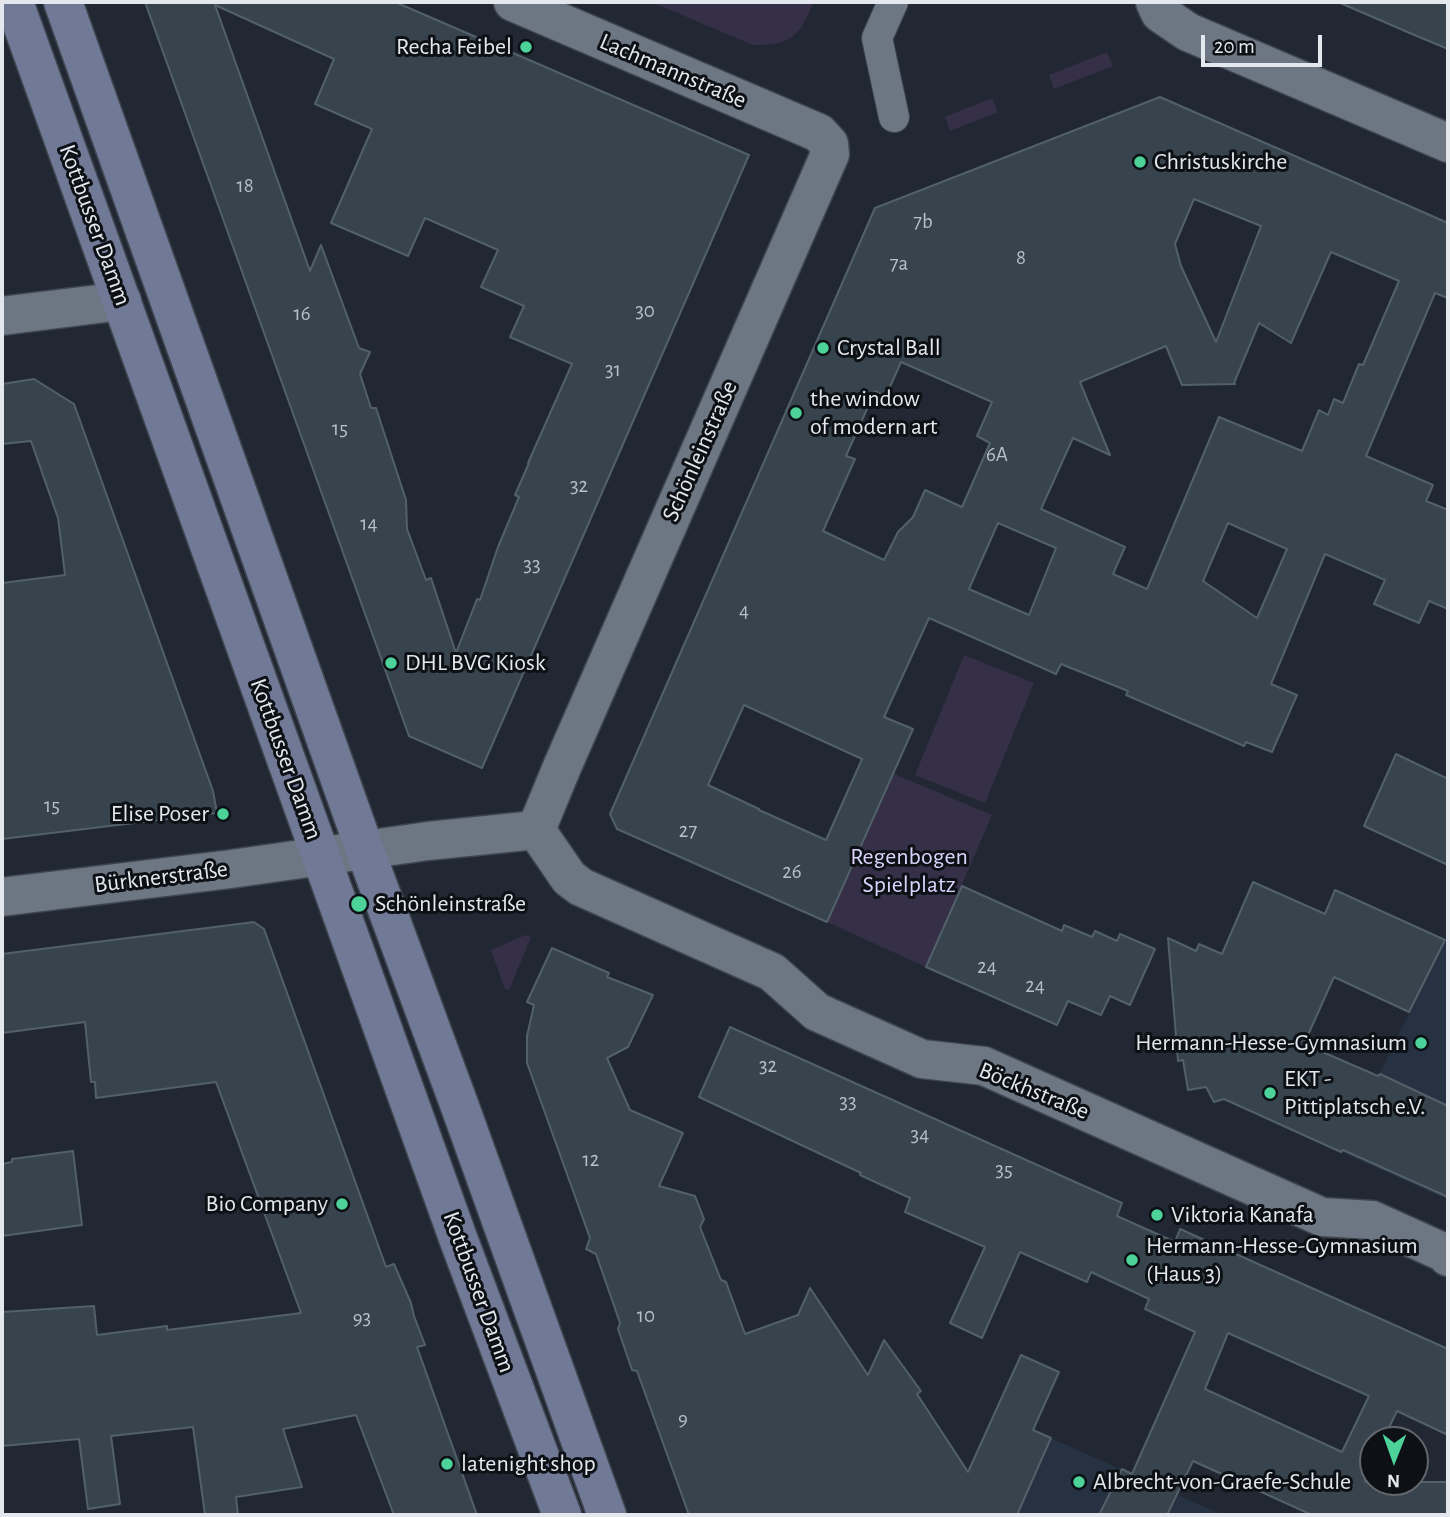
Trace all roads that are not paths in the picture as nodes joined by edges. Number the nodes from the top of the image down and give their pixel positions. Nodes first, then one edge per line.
1 (14, 2) edge
2 (63, 2) edge
3 (513, 2) edge
4 (893, 2) edge
5 (1157, 7) edge
6 (894, 117) dead end
7 (1448, 143) edge
8 (829, 144) joint
9 (122, 301) junction
10 (2, 316) edge
11 (536, 830) junction
12 (365, 850) junction
13 (321, 856) junction
14 (2, 897) edge
15 (1448, 1256) edge
16 (562, 1515) edge
17 (607, 1515) edge

1 - 9 main road, Kottbusser Damm
2 - 12 main road, Kottbusser Damm
3 - 8 street, Lachmannstraße
4 - 6 street
5 - 7 street
8 - 11 street, Schönleinstraße
9 - 10 street
9 - 13 main road, Kottbusser Damm
11 - 12 street
11 - 15 street, Böckhstraße
12 - 13 street, Bürknerstraße
12 - 17 main road, Kottbusser Damm
13 - 14 street, Bürknerstraße
13 - 16 main road, Kottbusser Damm

